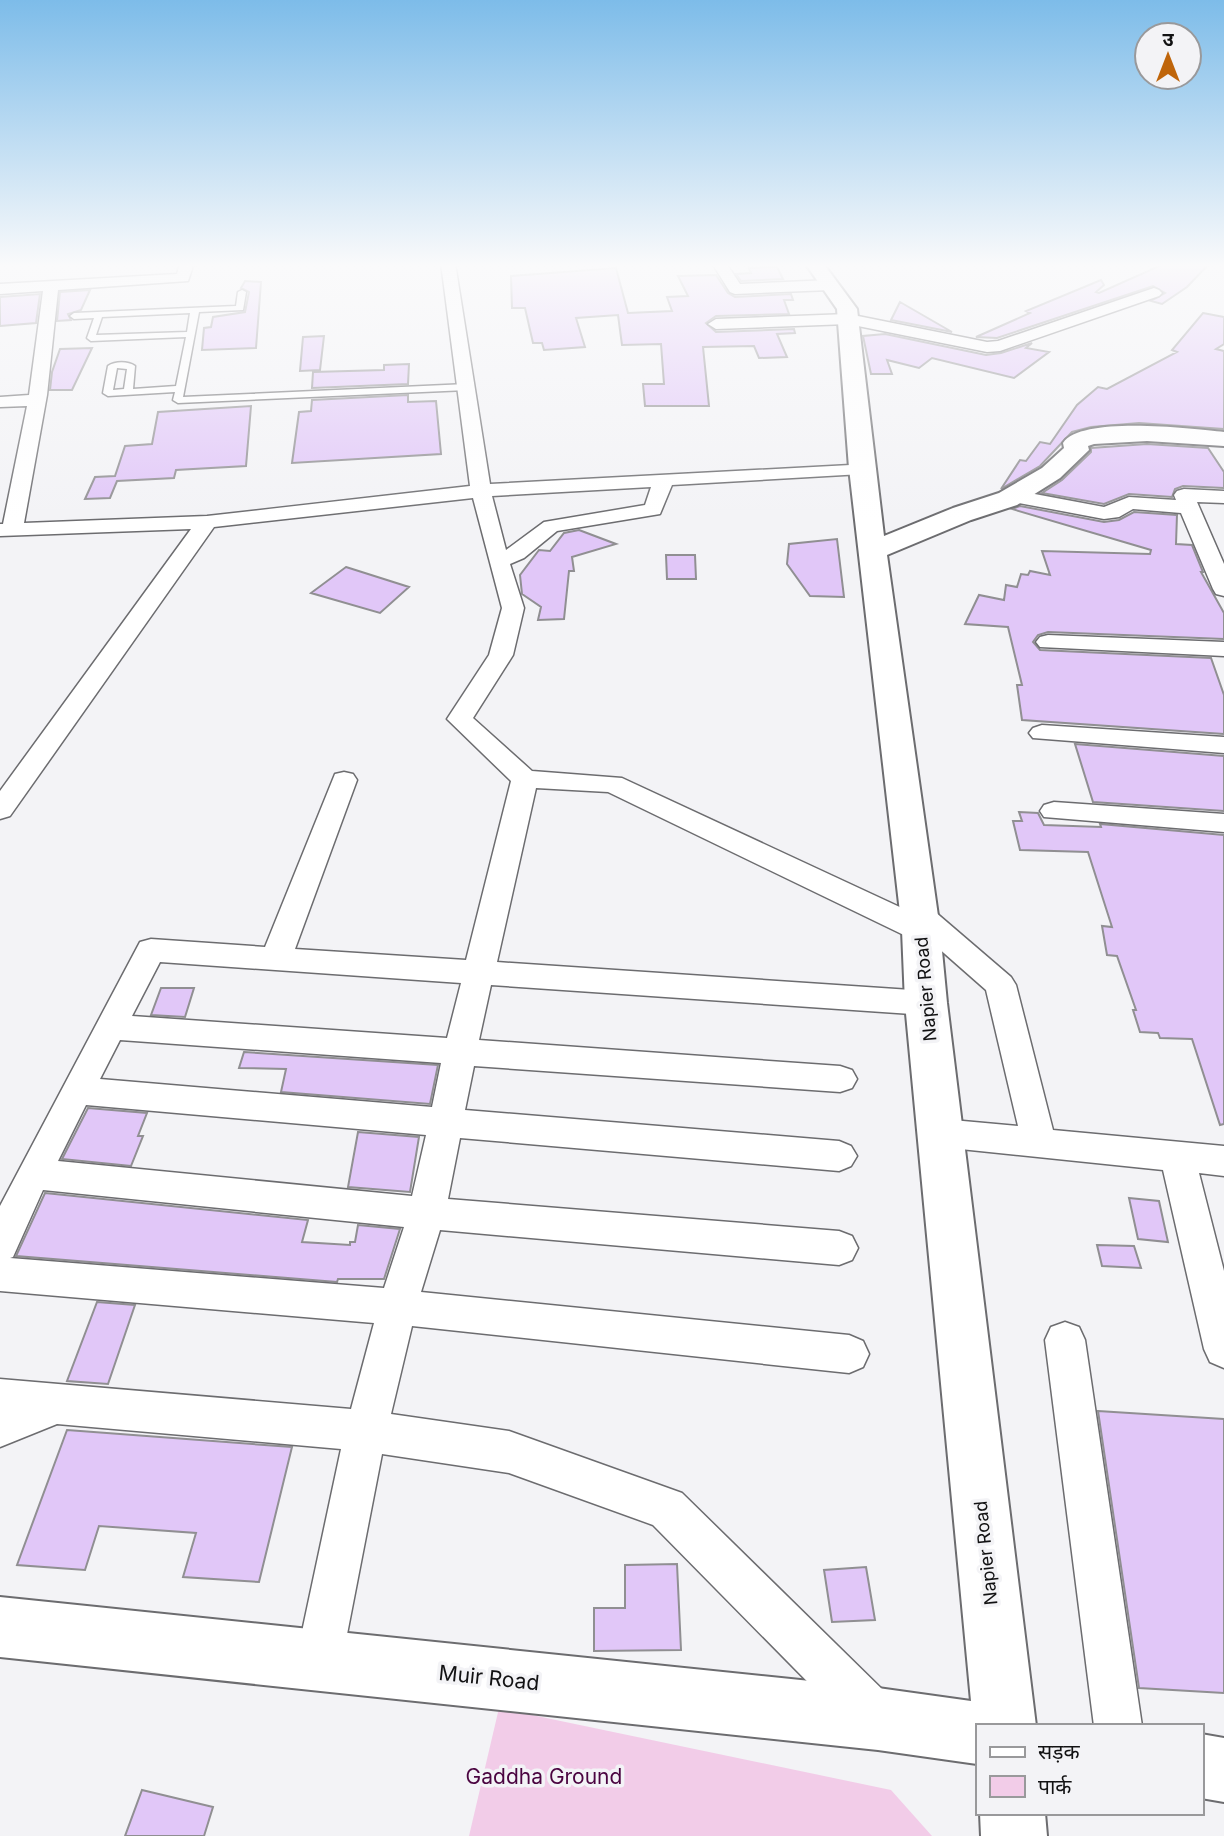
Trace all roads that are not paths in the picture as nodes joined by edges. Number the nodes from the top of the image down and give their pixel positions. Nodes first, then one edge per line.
1 (43, 349) edge
2 (188, 349) edge
3 (461, 349) edge
4 (841, 349) edge
5 (467, 387) junction
6 (181, 389) junction
7 (128, 392) dead end
8 (37, 400) junction
9 (0, 402) edge
10 (1224, 439) edge
11 (862, 467) junction
12 (664, 479) junction
13 (481, 491) junction
14 (1014, 496) junction
15 (1224, 497) edge
16 (1188, 507) junction
17 (207, 522) junction
18 (6, 530) edge
19 (873, 551) junction
20 (498, 561) junction
21 (1224, 589) edge
22 (1048, 642) dead end
23 (1224, 649) edge
24 (1042, 733) dead end
25 (1224, 745) edge
26 (525, 779) junction
27 (344, 780) dead end
28 (0, 810) edge
29 (1054, 810) dead end
30 (1224, 823) edge
31 (919, 921) junction
32 (276, 958) junction
33 (479, 973) junction
34 (926, 1003) junction
35 (112, 1027) junction
36 (460, 1051) junction
37 (840, 1079) dead end
38 (77, 1091) junction
39 (446, 1124) junction
40 (941, 1133) junction
41 (1040, 1142) junction
42 (839, 1156) dead end
43 (1177, 1156) junction
44 (1224, 1161) edge
45 (33, 1174) junction
46 (427, 1213) junction
47 (0, 1245) edge
48 (839, 1248) dead end
49 (0, 1274) edge
50 (397, 1307) junction
51 (1065, 1340) dead end
52 (1224, 1349) edge
53 (849, 1354) dead end
54 (0, 1399) edge
55 (57, 1404) junction
56 (0, 1427) edge
57 (366, 1431) junction
58 (0, 1627) edge
59 (319, 1660) junction
60 (878, 1719) junction
61 (1005, 1724) edge
62 (1118, 1724) edge
63 (976, 1733) edge
64 (1203, 1766) edge
65 (1224, 1770) edge
66 (1012, 1815) edge
67 (1014, 1836) edge

1 - 8 street
2 - 6 lane
3 - 5 street
4 - 11 street, Napier Road
5 - 6 lane
5 - 13 street
6 - 7 lane
8 - 9 street
8 - 18 street
10 - 14 street
11 - 12 street
11 - 19 street, Napier Road
12 - 13 street
12 - 20 street
13 - 17 street
13 - 20 street
14 - 16 street
14 - 19 street
15 - 16 street
16 - 21 street
17 - 18 street
17 - 28 street
19 - 31 street, Napier Road
20 - 26 street
22 - 23 street
24 - 25 street
26 - 31 street
26 - 33 street
27 - 32 street
29 - 30 street
31 - 34 street, Napier Road
31 - 41 street
32 - 33 street
32 - 35 street
33 - 34 street
33 - 36 street
34 - 40 street, Napier Road
35 - 36 street
35 - 38 street
36 - 37 street
36 - 39 street
38 - 39 street
38 - 45 street
39 - 42 street
39 - 46 street
40 - 41 street
40 - 61 street, Napier Road
41 - 43 street
43 - 44 street
43 - 52 street
45 - 46 street
45 - 47 street
46 - 48 street
46 - 50 street
49 - 50 street
50 - 53 street
50 - 57 street
51 - 62 street
54 - 55 street
55 - 56 street
55 - 57 street
57 - 59 street
57 - 60 street
58 - 59 street, Muir Road
59 - 60 street, Muir Road
60 - 63 street, Muir Road
64 - 65 street
66 - 67 street

